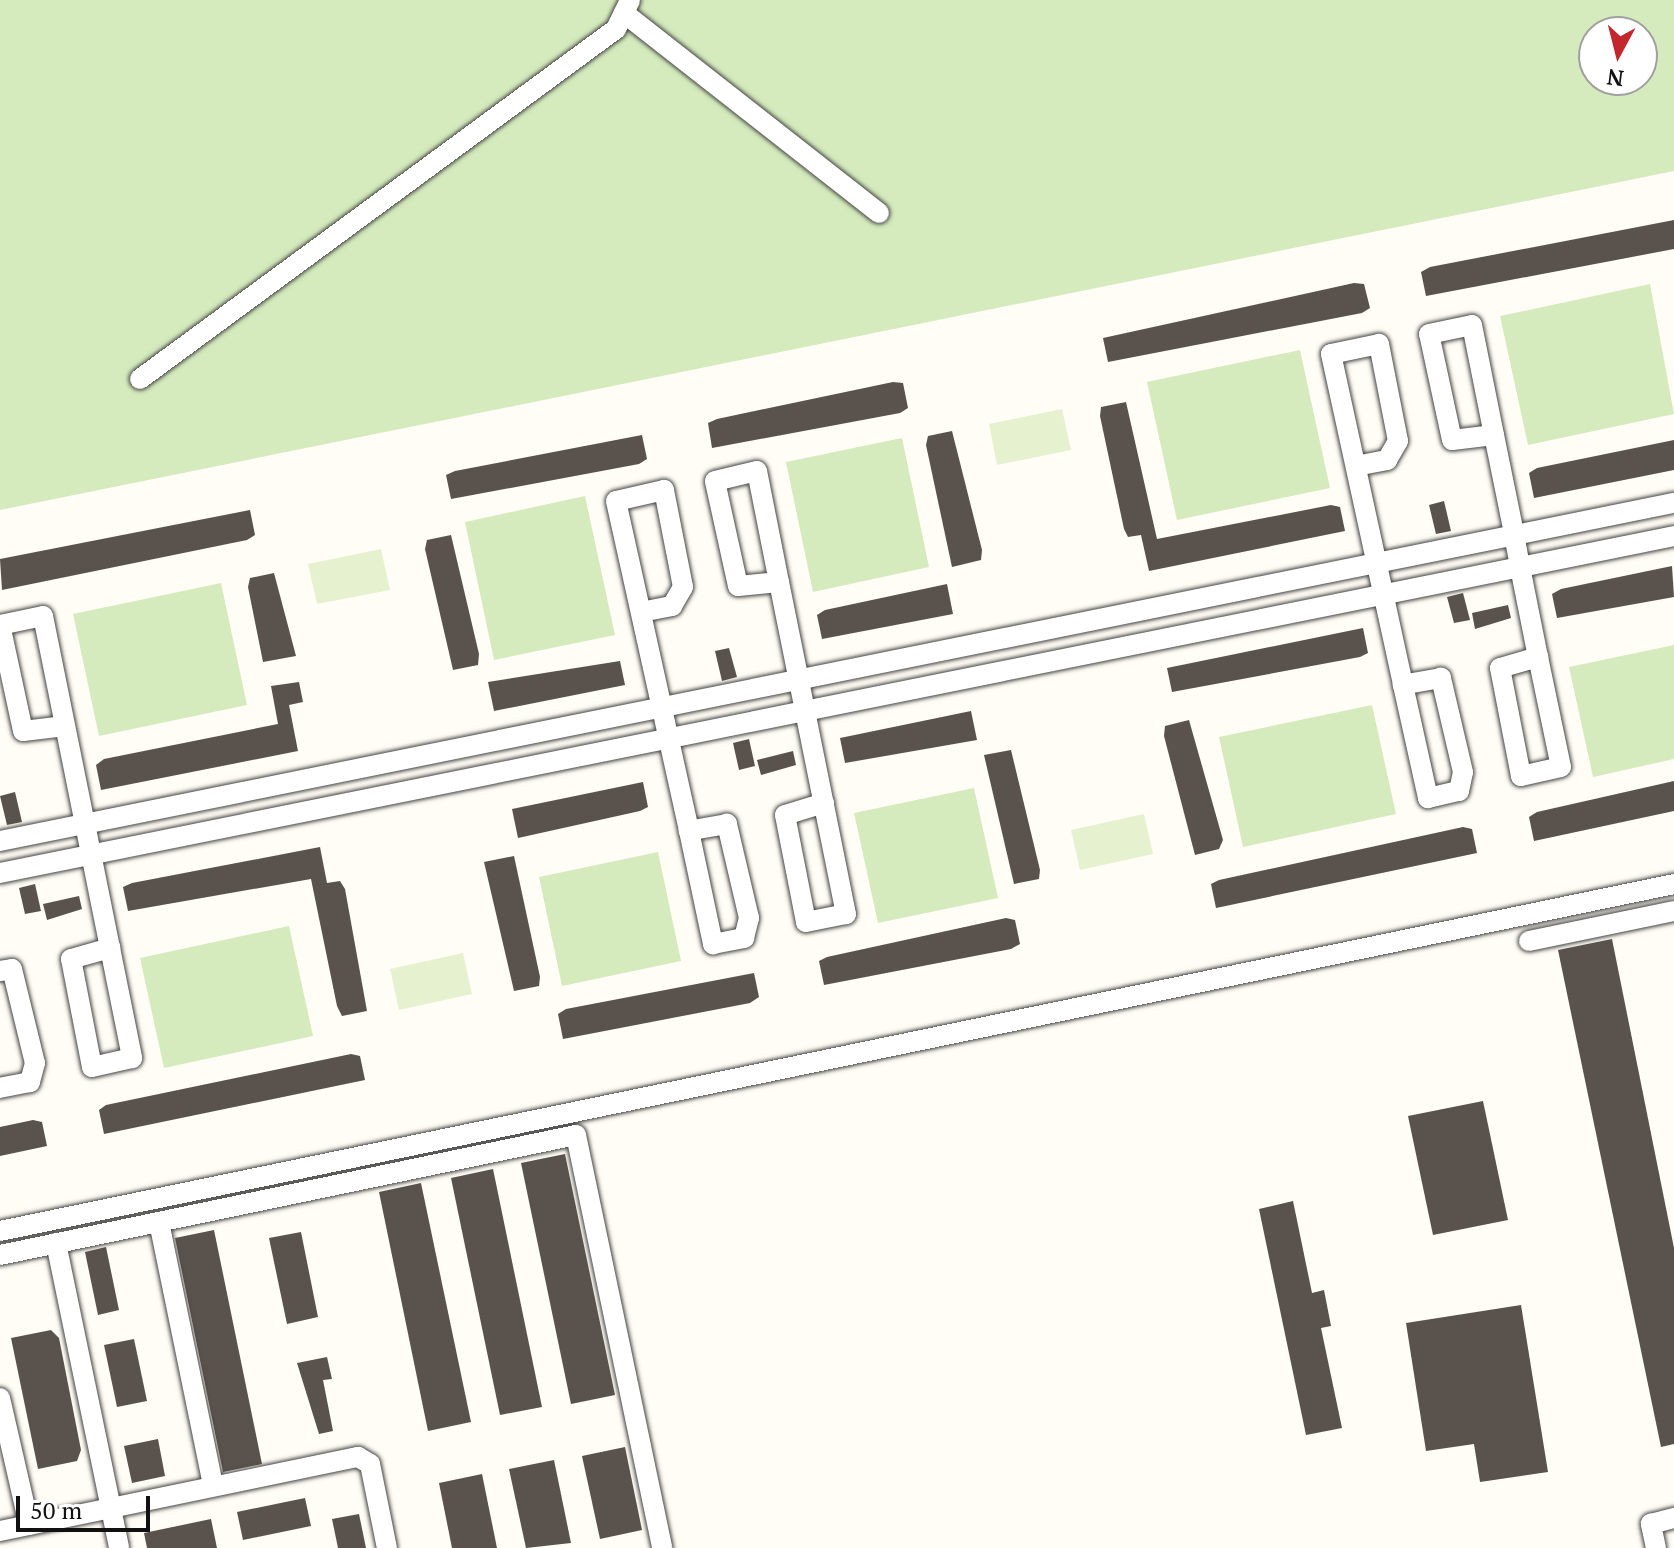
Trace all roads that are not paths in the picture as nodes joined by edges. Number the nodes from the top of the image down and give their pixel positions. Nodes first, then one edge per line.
1 (627, 6) edge
2 (879, 213) dead end
3 (140, 379) dead end
4 (1494, 435) junction
5 (1356, 466) junction
6 (1674, 503) edge
7 (1514, 535) junction
8 (1674, 536) edge
9 (1377, 563) junction
10 (1520, 567) junction
11 (779, 582) junction
12 (1384, 594) junction
13 (641, 612) junction
14 (1067, 626) junction
15 (1074, 657) junction
16 (1538, 657) junction
17 (799, 680) junction
18 (1403, 685) junction
19 (662, 708) junction
20 (805, 711) junction
21 (65, 726) junction
22 (668, 738) junction
23 (824, 803) junction
24 (85, 824) junction
25 (689, 831) junction
26 (0, 841) edge
27 (91, 855) junction
28 (0, 873) edge
29 (1674, 884) edge
30 (1674, 911) edge
31 (1529, 941) dead end
32 (110, 948) junction
33 (0, 971) edge
34 (0, 1088) edge
35 (159, 1222) junction
36 (0, 1231) edge
37 (56, 1243) junction
38 (0, 1255) edge
39 (0, 1398) edge
40 (213, 1486) junction
41 (111, 1508) junction
42 (1674, 1518) edge
43 (29, 1525) junction
44 (0, 1531) edge
45 (119, 1548) edge
46 (387, 1548) edge
47 (662, 1548) edge
48 (1656, 1548) edge

1 - 2 street
1 - 3 street
4 - 4 street
4 - 7 street
5 - 5 street
5 - 9 street
6 - 7 street
7 - 9 street
7 - 10 street
8 - 10 street
9 - 12 street
9 - 14 street
10 - 12 street
10 - 16 street
11 - 11 street
11 - 17 street
12 - 15 street
12 - 18 street
13 - 13 street
13 - 19 street
14 - 15 street
14 - 17 street
15 - 20 street
16 - 16 street
17 - 19 street
17 - 20 street
18 - 18 street
19 - 22 street
19 - 24 street
20 - 22 street
20 - 23 street
21 - 21 street
21 - 24 street
22 - 25 street
22 - 27 street
23 - 23 street
24 - 26 street
24 - 27 street
25 - 25 street
27 - 28 street
27 - 32 street
29 - 36 street
30 - 31 street
32 - 32 street
33 - 34 street
35 - 37 street
35 - 40 street
35 - 47 street
37 - 38 street
37 - 41 street
39 - 43 street
40 - 41 street
40 - 46 street
41 - 43 street
41 - 45 street
42 - 48 street
43 - 44 street

